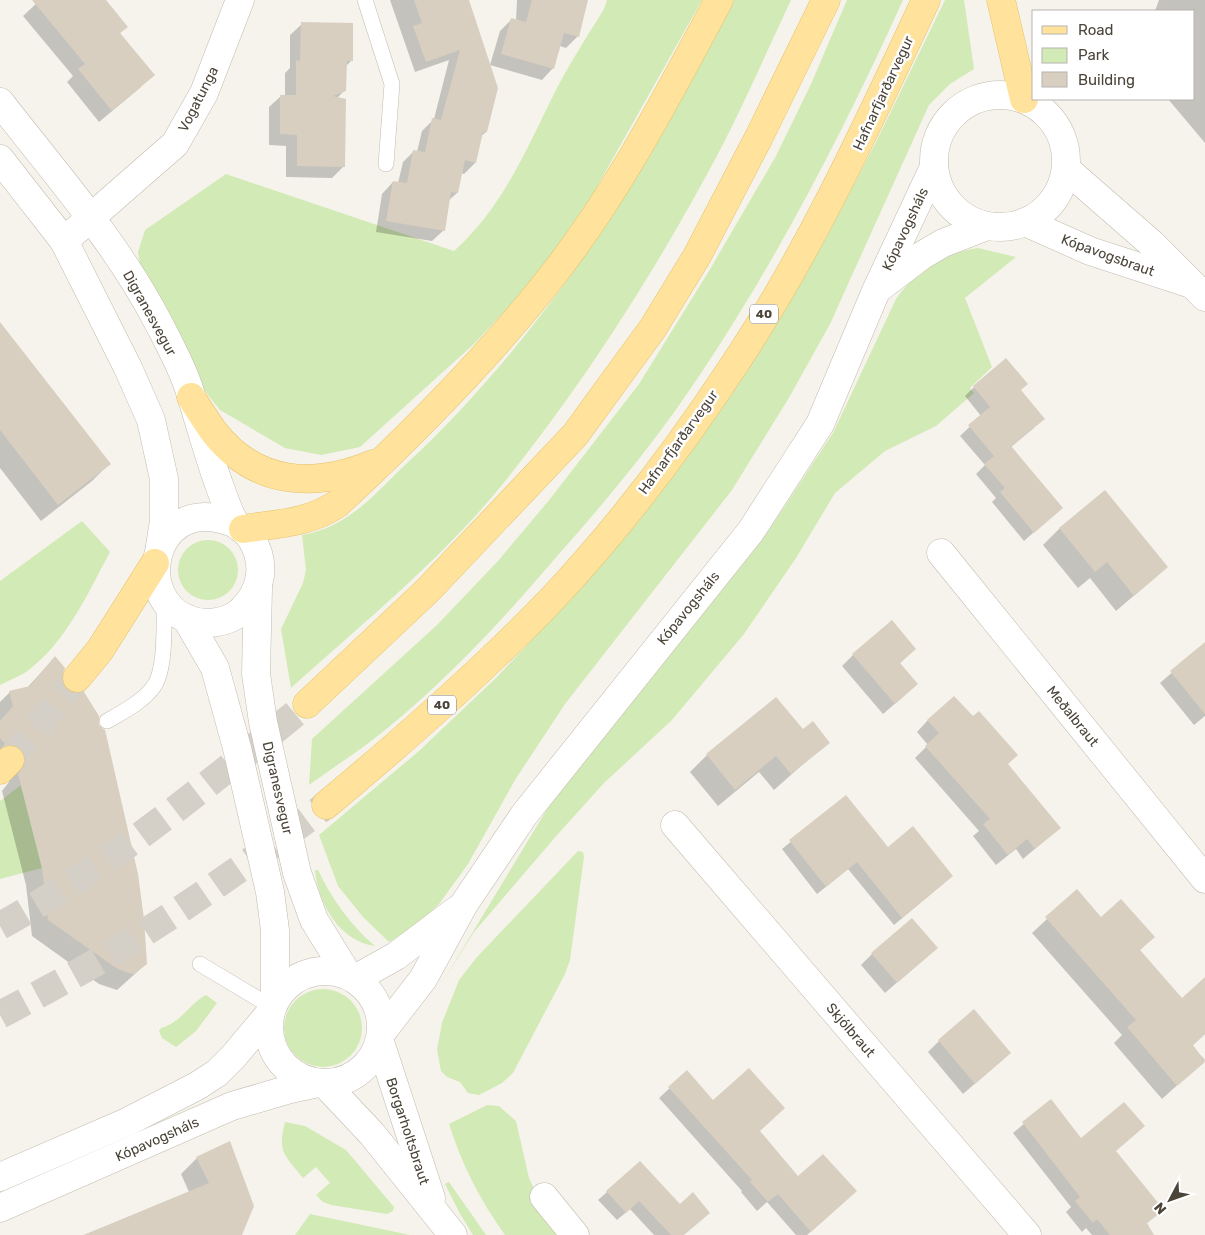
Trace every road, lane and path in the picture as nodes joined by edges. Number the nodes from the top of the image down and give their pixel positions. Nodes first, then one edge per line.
1 (240, 0) edge
2 (365, 0) edge
3 (720, 0) edge
4 (826, 0) edge
5 (926, 0) edge
6 (1001, 0) edge
7 (1024, 99) junction
8 (0, 102) edge
9 (0, 159) edge
10 (386, 164) dead end
11 (934, 167) junction
12 (1066, 169) junction
13 (91, 219) junction
14 (1025, 222) junction
15 (987, 226) junction
16 (64, 241) junction
17 (876, 290) junction
18 (1198, 291) edge
19 (191, 397) junction
20 (384, 460) junction
21 (240, 526) junction
22 (941, 553) dead end
23 (158, 554) junction
24 (258, 588) junction
25 (164, 601) junction
26 (186, 618) junction
27 (77, 678) tunnel mouth
28 (307, 704) tunnel mouth
29 (107, 721) dead end
30 (326, 805) tunnel mouth
31 (676, 826) dead end
32 (1205, 879) edge
33 (464, 904) junction
34 (200, 964) dead end
35 (351, 977) junction
36 (272, 1007) junction
37 (381, 1037) junction
38 (321, 1084) junction
39 (0, 1177) edge
40 (544, 1197) dead end
41 (0, 1208) edge
42 (445, 1227) edge
43 (575, 1235) edge
44 (1027, 1235) edge

1 - 13 street, Vogatunga
2 - 10 lane
3 - 20 main road
4 - 28 main road
5 - 30 main road, Hafnarfjarðarvegur / 40
6 - 7 main road
7 - 11 street
7 - 12 street
8 - 13 street, Digranesvegur
9 - 16 street
11 - 15 street
11 - 17 street, Kópavogsháls
12 - 14 street
12 - 18 street, Kópavogsbraut
13 - 16 street, Vogatunga
13 - 19 street, Digranesvegur
14 - 15 street
14 - 18 street, Kópavogsbraut
15 - 17 street, Kópavogsháls
16 - 23 street
17 - 33 street, Kópavogsháls
19 - 20 main road
19 - 21 street, Digranesvegur
20 - 21 main road
21 - 23 street
21 - 24 street
22 - 32 street, Meðalbraut
23 - 25 street
23 - 27 main road
24 - 26 street
24 - 35 street, Digranesvegur
25 - 26 street
25 - 29 lane
26 - 36 street
31 - 44 street, Skjólbraut
33 - 35 street, Kópavogsháls
33 - 37 street, Kópavogsháls
34 - 36 lane
35 - 36 street
35 - 37 street
36 - 38 street
36 - 39 street, Kópavogsháls
37 - 38 street
37 - 42 street, Borgarholtsbraut
38 - 41 street, Kópavogsháls
38 - 42 street, Borgarholtsbraut
40 - 43 street

